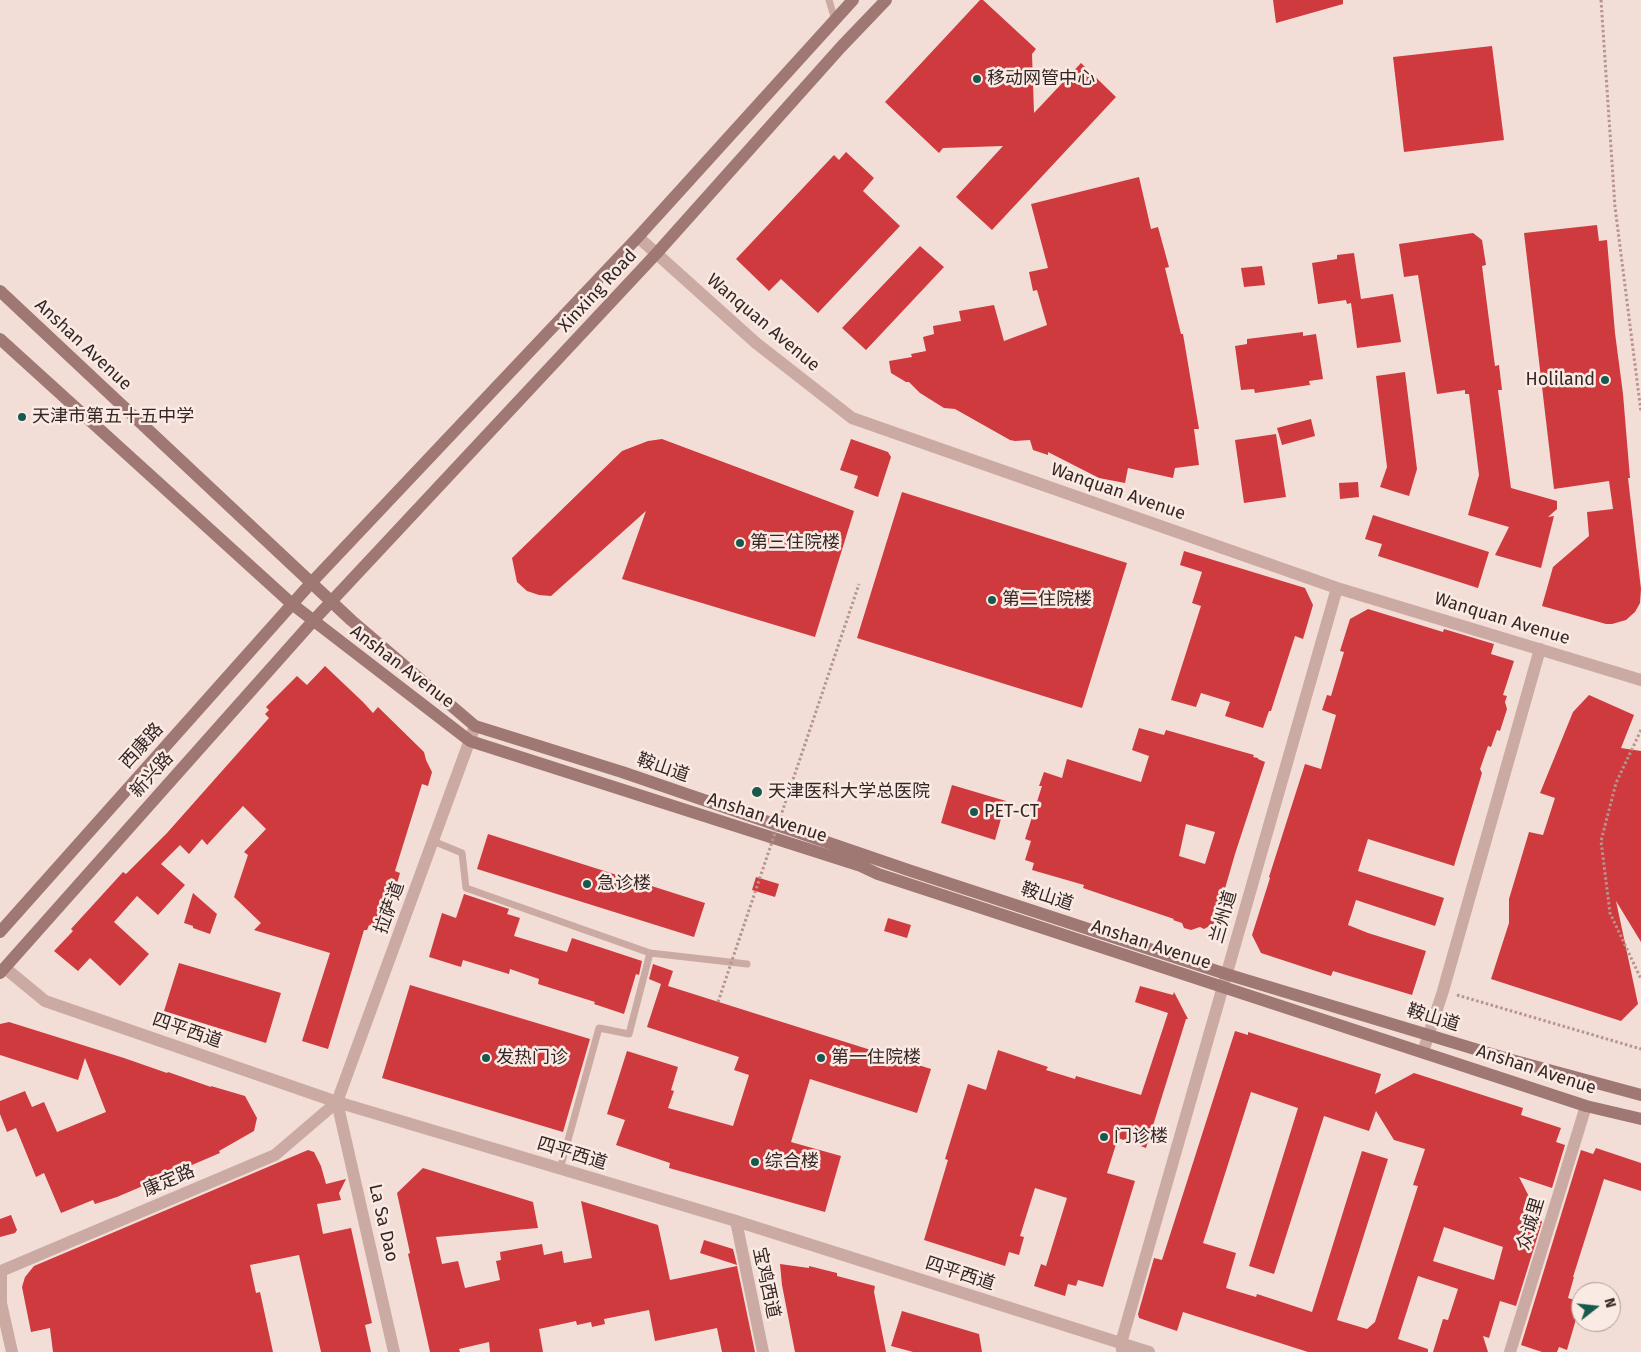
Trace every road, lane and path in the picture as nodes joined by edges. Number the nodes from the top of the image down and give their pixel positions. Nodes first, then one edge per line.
1 (829, 0) edge
2 (853, 0) edge
3 (886, 0) edge
4 (1601, 0) edge
5 (835, 20) junction
6 (638, 237) junction
7 (656, 254) junction
8 (0, 291) edge
9 (0, 338) edge
10 (1641, 412) edge
11 (311, 582) junction
12 (859, 584) dead end
13 (1337, 588) junction
14 (331, 602) junction
15 (292, 604) junction
16 (313, 621) junction
17 (1540, 649) junction
18 (1641, 680) edge
19 (475, 726) junction
20 (1641, 730) edge
21 (470, 741) junction
22 (433, 841) junction
23 (0, 932) edge
24 (650, 953) junction
25 (747, 964) dead end
26 (2, 968) edge
27 (1641, 979) edge
28 (1225, 981) junction
29 (1443, 991) junction
30 (718, 1002) dead end
31 (1429, 1035) junction
32 (1641, 1049) edge
33 (1423, 1052) junction
34 (1641, 1095) edge
35 (337, 1102) junction
36 (1586, 1106) junction
37 (1641, 1119) edge
38 (560, 1169) junction
39 (736, 1221) junction
40 (1122, 1348) edge
41 (12, 1352) edge
42 (394, 1352) edge
43 (763, 1352) edge
44 (1149, 1352) edge
45 (1510, 1352) edge

1 - 5 lane
2 - 5 main road, 西康路
3 - 7 main road, Xinxing Road
4 - 10 path
5 - 6 main road, 西康路
6 - 7 street, Wanquan Avenue
6 - 11 main road, 西康路
7 - 13 street, Wanquan Avenue
7 - 14 main road, Xinxing Road
8 - 11 main road, Anshan Avenue
9 - 15 main road, Anshan Avenue
11 - 14 main road, Anshan Avenue
11 - 15 main road, 西康路
12 - 30 path, bridge
13 - 17 street, Wanquan Avenue
13 - 28 street, 兰州道
14 - 16 main road, 新兴路
14 - 19 main road, Anshan Avenue
15 - 16 main road, Anshan Avenue
15 - 23 main road, 西康路
16 - 21 main road, Anshan Avenue
16 - 26 main road, 新兴路
17 - 18 street, Wanquan Avenue
17 - 29 street
19 - 21 street, 拉萨道
19 - 28 main road, 鞍山道
20 - 27 path
21 - 22 street, 拉萨道
21 - 28 main road, Anshan Avenue
22 - 24 lane
22 - 35 street, 拉萨道
24 - 25 lane
24 - 38 lane
26 - 35 street, 四平西道
28 - 31 main road, 鞍山道
28 - 33 main road, Anshan Avenue
28 - 40 street, 兰州道
29 - 31 street
29 - 32 path
31 - 33 street
31 - 34 main road, 鞍山道
33 - 36 main road, Anshan Avenue
35 - 38 street, 四平西道
35 - 41 street, 康定路
35 - 42 street, La Sa Dao
36 - 37 main road, Anshan Avenue
36 - 45 street, 众诚里
38 - 39 street, 四平西道
39 - 40 street, 四平西道
39 - 43 street, 宝鸡西道
40 - 44 street, 四平西道

